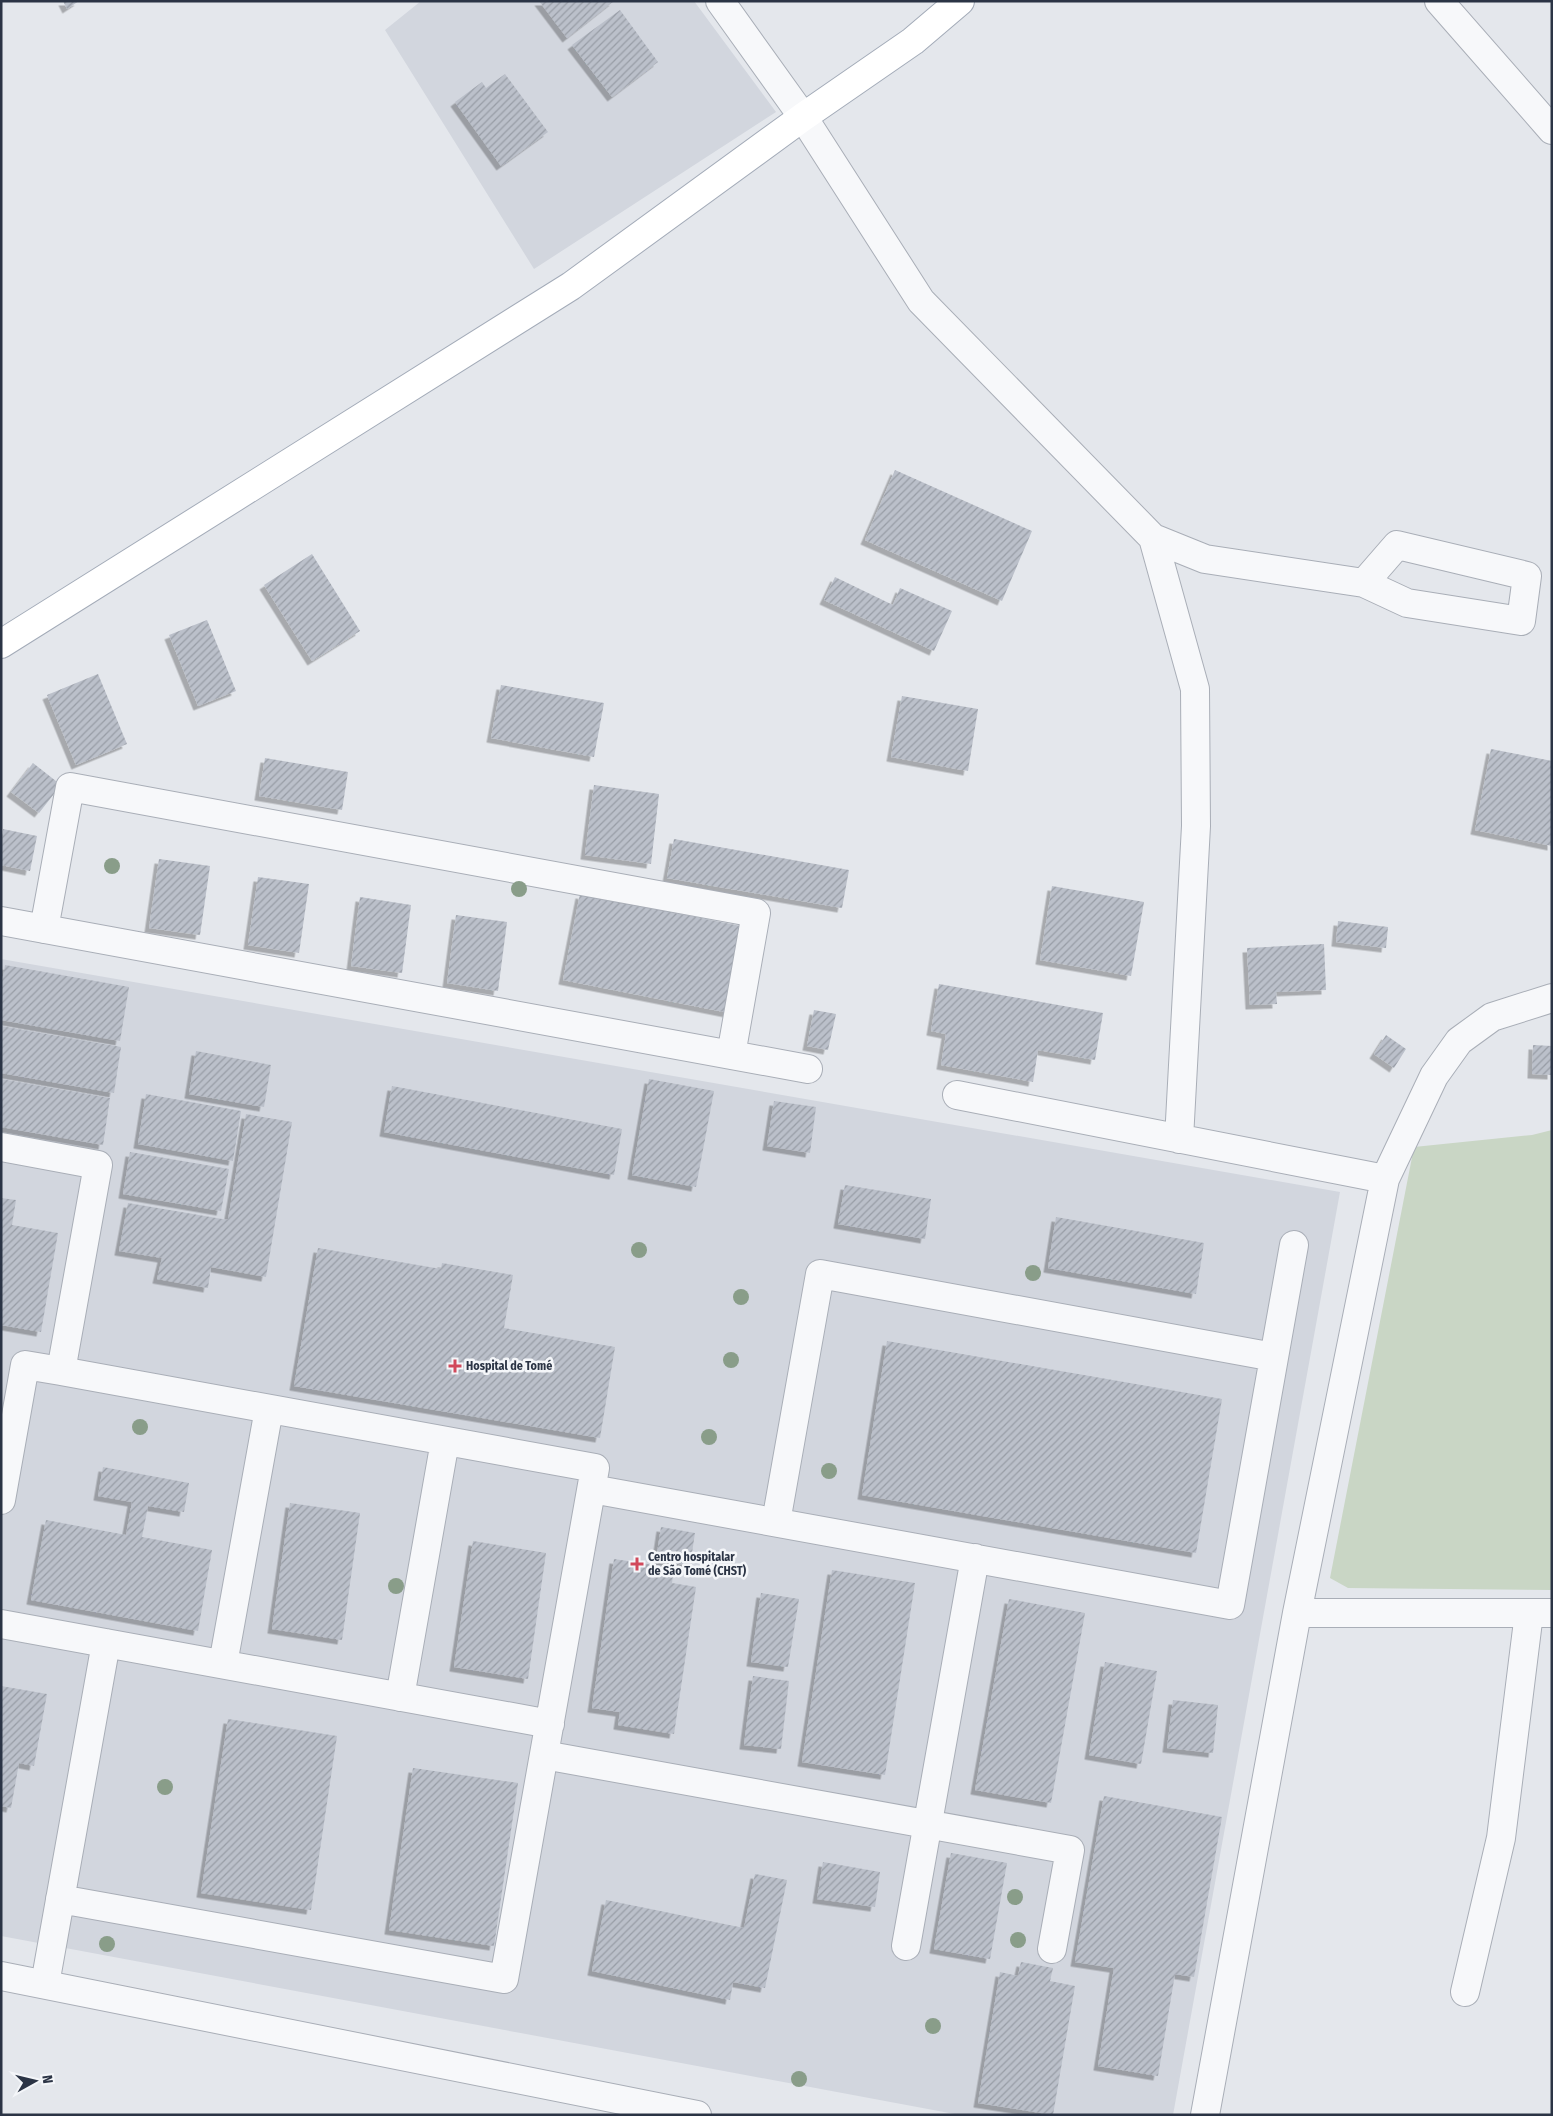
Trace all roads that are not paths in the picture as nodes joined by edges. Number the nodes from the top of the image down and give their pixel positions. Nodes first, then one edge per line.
1 (720, 1) edge
2 (960, 1) edge
3 (1438, 1) edge
4 (803, 116) junction
5 (1552, 130) edge
6 (1153, 538) junction
7 (1364, 583) junction
8 (1, 644) edge
9 (1, 921) edge
10 (44, 929) junction
11 (1552, 998) edge
12 (731, 1055) junction
13 (808, 1069) dead end
14 (957, 1095) dead end
15 (1179, 1139) junction
16 (1, 1148) edge
17 (1385, 1179) junction
18 (1294, 1245) dead end
19 (1274, 1357) junction
20 (62, 1371) junction
21 (269, 1409) junction
22 (445, 1441) junction
23 (592, 1489) junction
24 (1, 1500) edge
25 (776, 1522) junction
26 (975, 1558) junction
27 (1297, 1613) junction
28 (1540, 1613) edge
29 (1, 1624) edge
30 (106, 1643) junction
31 (223, 1664) junction
32 (400, 1697) junction
33 (550, 1724) junction
34 (544, 1755) junction
35 (928, 1825) junction
36 (60, 1899) junction
37 (906, 1946) dead end
38 (1052, 1949) dead end
39 (1, 1976) edge
40 (45, 1984) junction
41 (1465, 1992) dead end
42 (697, 2115) edge
43 (1205, 2115) edge

1 - 4 street
2 - 4 main road
3 - 5 street
4 - 6 street
4 - 8 main road
6 - 7 street
6 - 15 street
7 - 7 street
9 - 10 street
10 - 12 street
10 - 12 street
11 - 17 street
12 - 13 street
14 - 15 street
15 - 17 street
16 - 20 street
17 - 27 street
18 - 19 street
19 - 25 street
19 - 26 street
20 - 21 street
20 - 24 street
21 - 22 street
21 - 31 street
22 - 23 street
22 - 32 street
23 - 25 street
23 - 33 street
25 - 26 street
26 - 35 street
27 - 28 street
27 - 43 street
28 - 41 street
29 - 30 street
30 - 31 street
30 - 36 street
31 - 32 street
32 - 33 street
33 - 34 street
34 - 35 street
34 - 36 street
35 - 37 street
35 - 38 street
36 - 40 street
39 - 40 street
40 - 42 street

